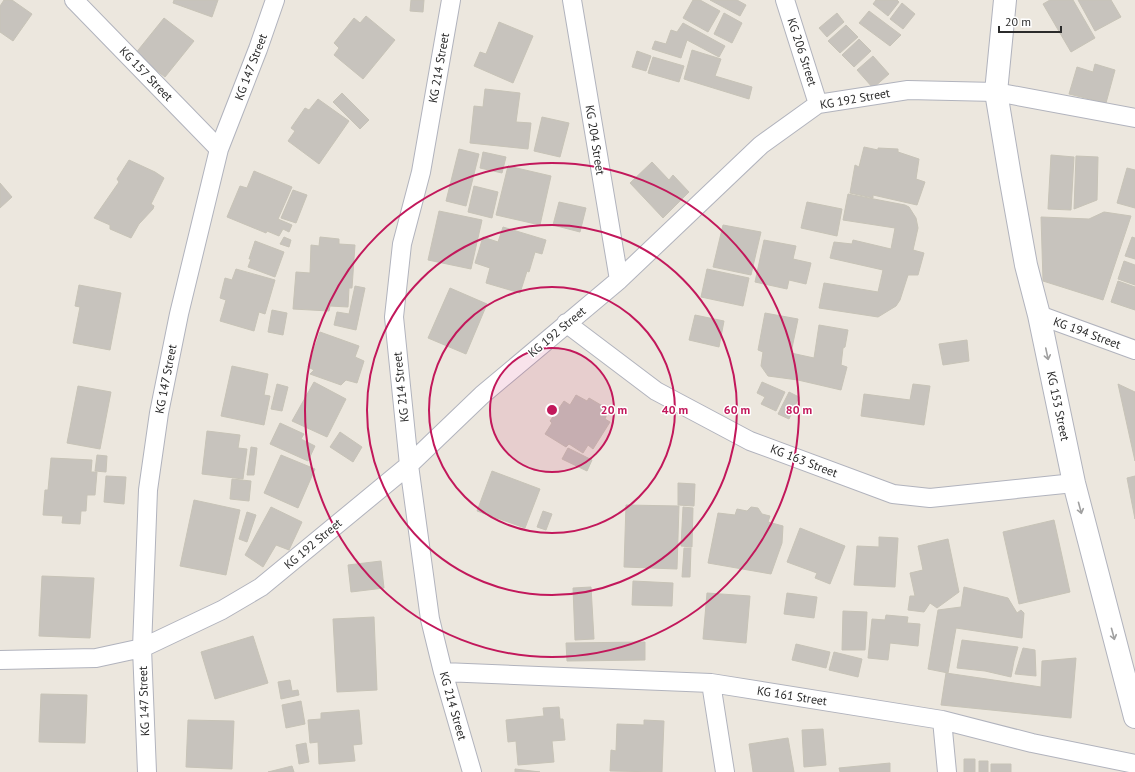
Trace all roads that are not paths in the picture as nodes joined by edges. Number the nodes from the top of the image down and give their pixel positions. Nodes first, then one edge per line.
1 (74, 0) edge
2 (275, 0) edge
3 (451, 0) edge
4 (572, 0) edge
5 (785, 0) edge
6 (1005, 0) edge
7 (996, 92) junction
8 (818, 104) junction
9 (1135, 118) edge
10 (219, 149) junction
11 (619, 280) junction
12 (1039, 316) junction
13 (566, 323) junction
14 (1135, 350) edge
15 (409, 465) junction
16 (1074, 483) junction
17 (142, 648) junction
18 (0, 660) edge
19 (443, 672) junction
20 (711, 683) junction
21 (1135, 717) edge
22 (942, 720) junction
23 (1135, 764) edge
24 (147, 772) edge
25 (472, 772) edge
26 (725, 772) edge
27 (947, 772) edge

1 - 10 street, KG 157 Street
2 - 10 street, KG 147 Street
3 - 15 street, KG 214 Street
4 - 11 street, KG 204 Street
5 - 8 street, KG 206 Street
6 - 7 street, KG 153 Street
7 - 8 street, KG 192 Street
7 - 9 street, KG 192 Street
7 - 12 street, KG 153 Street
8 - 11 street, KG 192 Street
10 - 17 street, KG 147 Street
11 - 13 street, KG 192 Street
12 - 14 street, KG 194 Street
12 -> 16 street, KG 153 Street
13 - 15 street, KG 192 Street
13 - 16 street, KG 163 Street
15 - 17 street, KG 192 Street
15 - 19 street, KG 214 Street
16 -> 21 street, KG 153 Street
17 - 18 street, KG 192 Street
17 - 24 street, KG 147 Street
19 - 20 street, KG 161 Street
19 - 25 street, KG 214 Street
20 - 22 street, KG 161 Street
20 - 26 street
22 - 23 street, KG 161 Street
22 - 27 street

